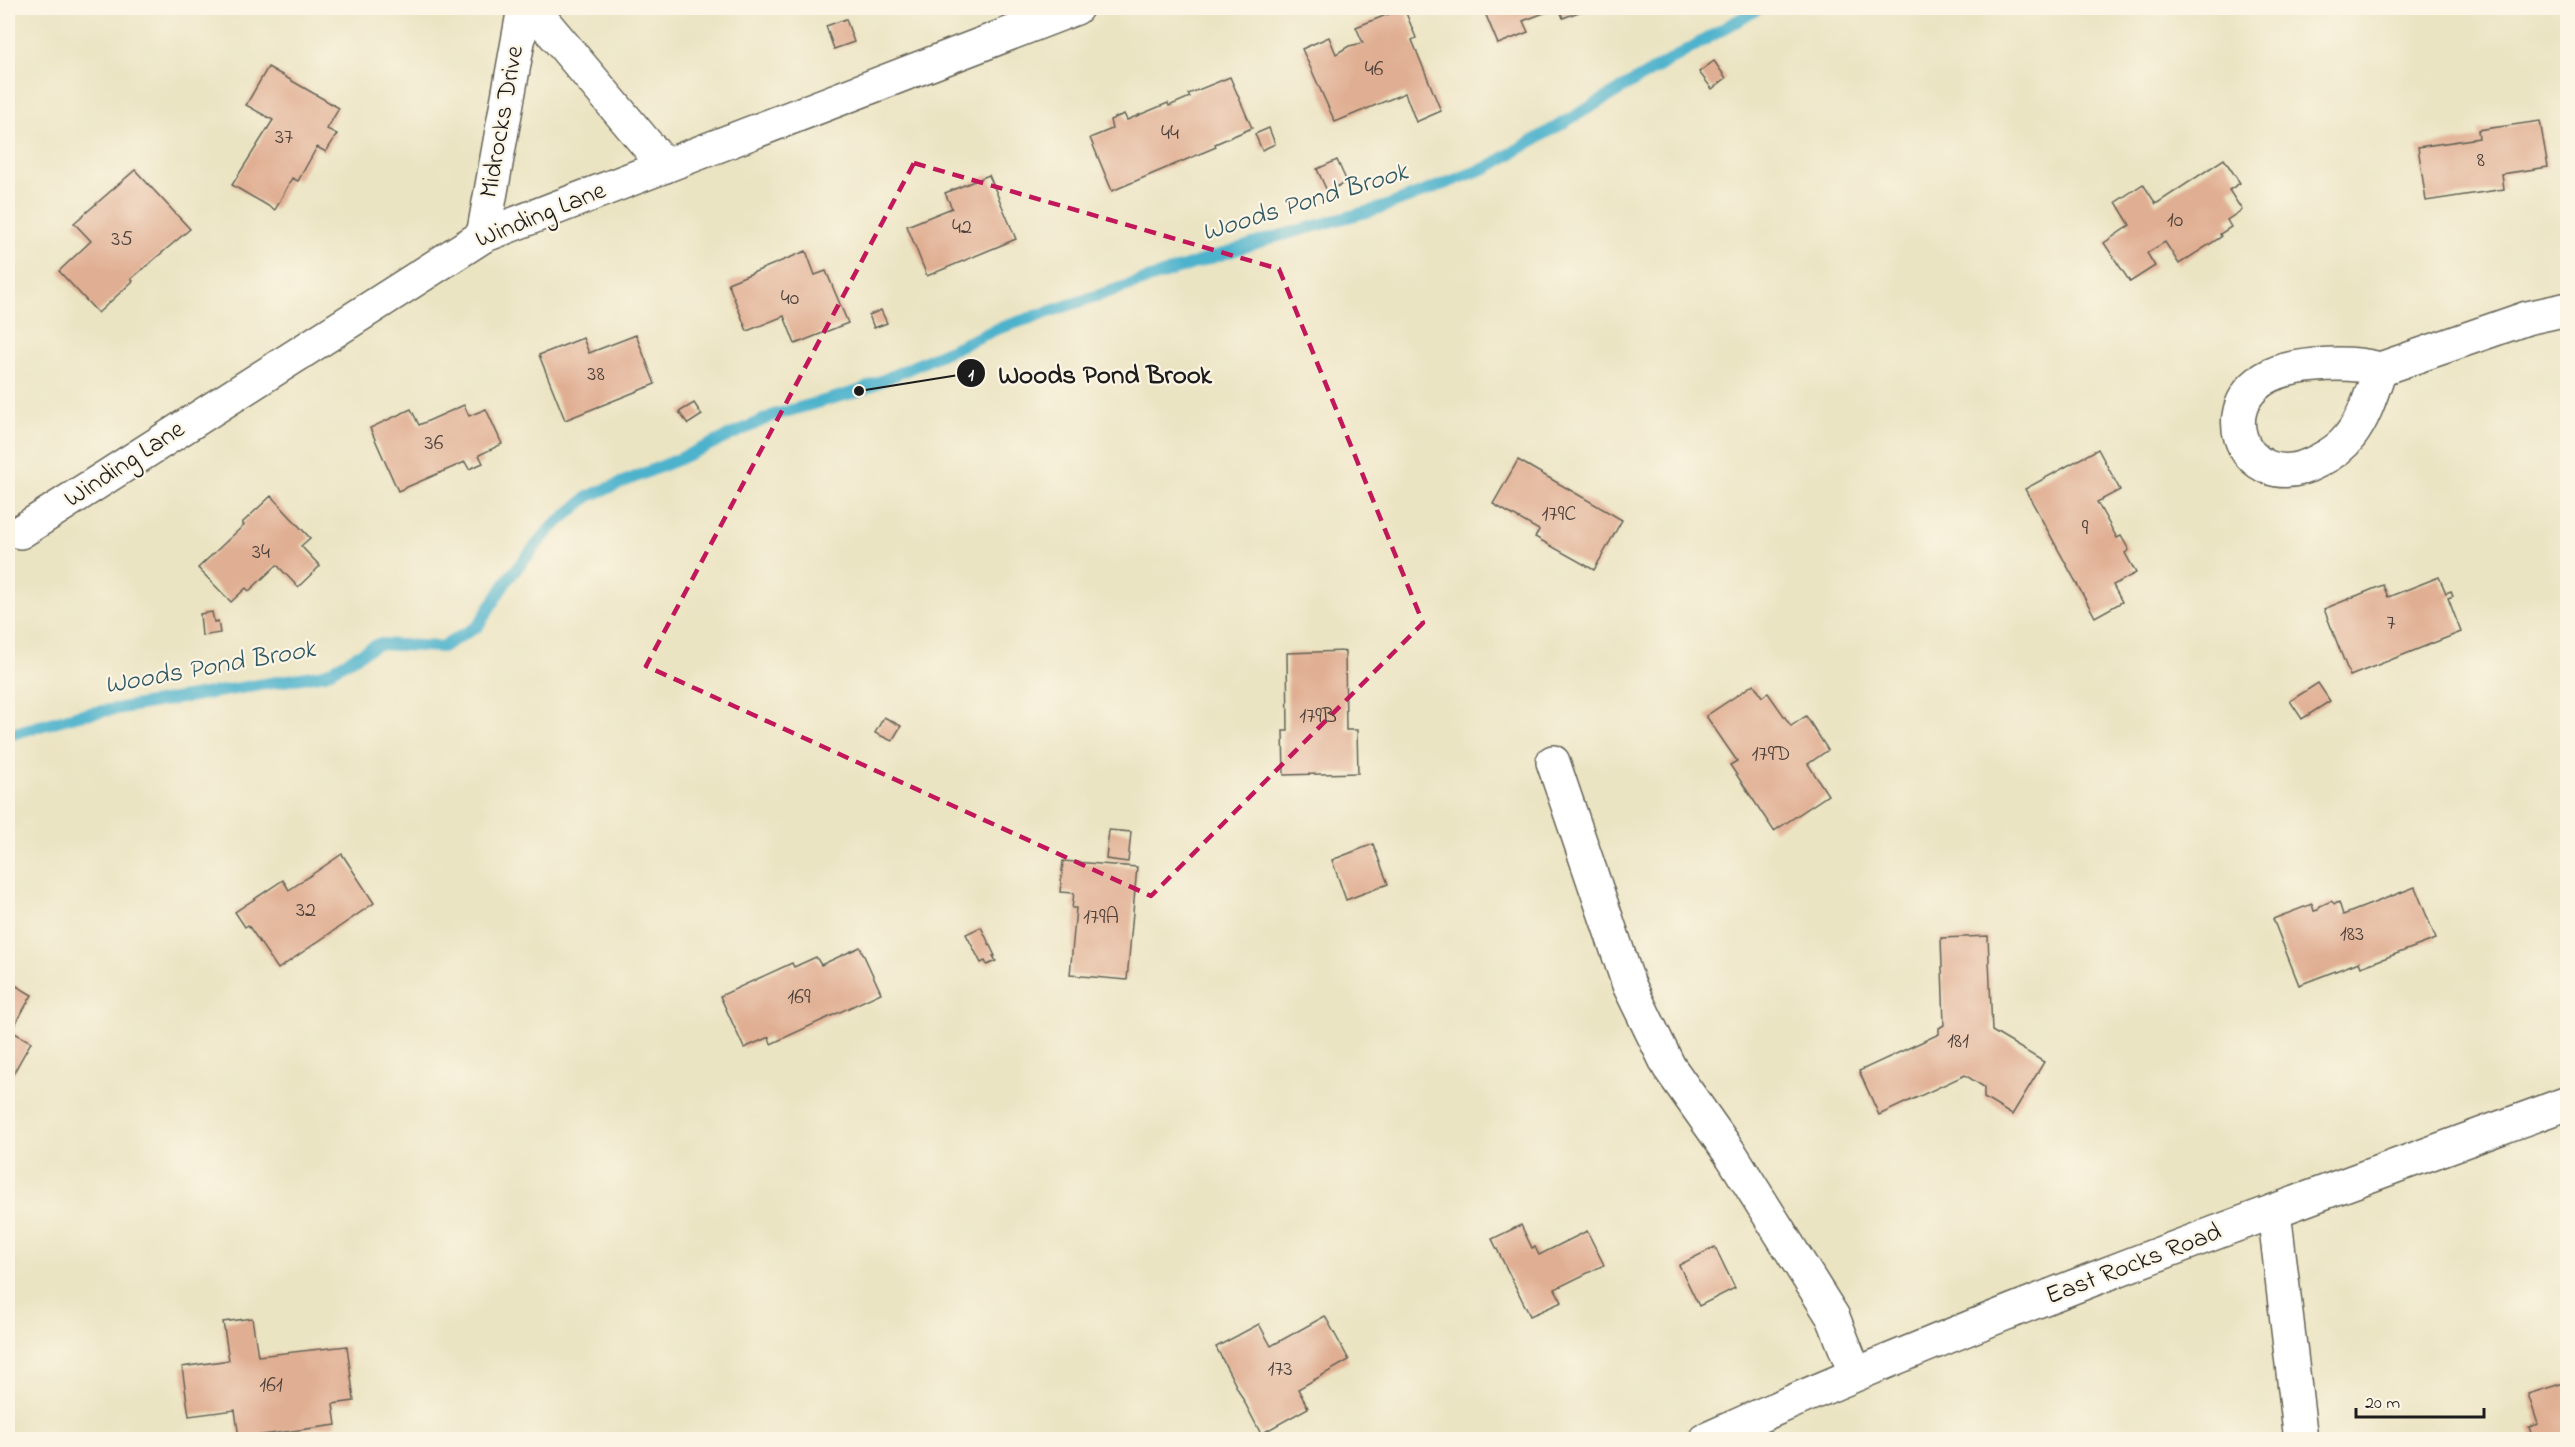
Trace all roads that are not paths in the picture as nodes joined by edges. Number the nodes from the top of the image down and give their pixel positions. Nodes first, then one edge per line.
1 (524, 8) edge
2 (532, 8) edge
3 (1076, 8) edge
4 (665, 166) junction
5 (483, 236) junction
6 (2568, 309) edge
7 (2380, 369) dead end
8 (20, 532) dead end
9 (1553, 762) dead end
10 (2568, 1103) edge
11 (2274, 1211) junction
12 (1855, 1373) junction
13 (1706, 1440) edge
14 (2301, 1440) edge

1 - 5 street, Midrocks Drive
2 - 4 street, Midrocks Drive
3 - 4 street, Winding Lane
4 - 5 street, Winding Lane
5 - 8 street, Winding Lane
6 - 7 street
9 - 12 street
10 - 11 street, East Rocks Road
11 - 12 street, East Rocks Road
11 - 14 street
12 - 13 street, East Rocks Road

